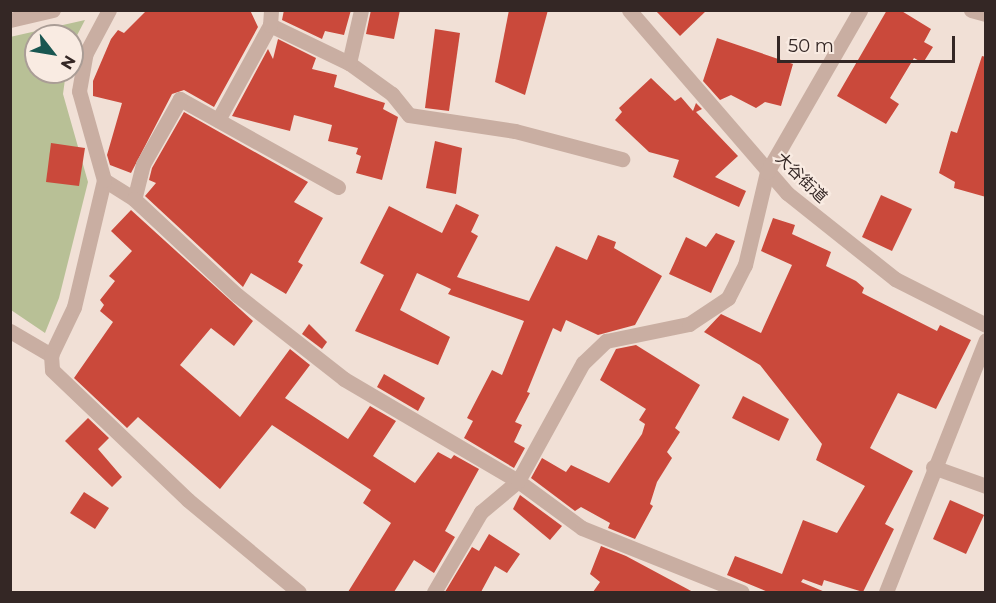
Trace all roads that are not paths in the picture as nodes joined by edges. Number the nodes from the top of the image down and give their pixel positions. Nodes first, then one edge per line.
1 (53, 10) edge
2 (109, 10) edge
3 (361, 10) edge
4 (629, 10) edge
5 (860, 10) edge
6 (971, 10) edge
7 (986, 14) edge
8 (271, 18) edge
9 (10, 20) edge
10 (349, 63) junction
11 (218, 120) junction
12 (622, 159) dead end
13 (767, 172) junction
14 (104, 180) junction
15 (338, 187) dead end
16 (135, 199) junction
17 (986, 326) edge
18 (10, 331) edge
19 (986, 340) edge
20 (51, 355) junction
21 (933, 467) junction
22 (518, 481) junction
23 (986, 486) edge
24 (731, 591) edge
25 (299, 592) edge
26 (434, 592) edge
27 (886, 592) edge

1 - 9 street
2 - 14 street
3 - 10 street
4 - 13 street, 大谷街道
5 - 13 street
6 - 7 street
8 - 10 street
8 - 11 street
10 - 12 street
11 - 15 street
11 - 16 street
13 - 17 street, 大谷街道
13 - 22 street
14 - 16 street
14 - 20 street
16 - 22 street
18 - 20 street
19 - 21 street
20 - 25 street
21 - 23 street
21 - 27 street
22 - 24 street
22 - 26 street

